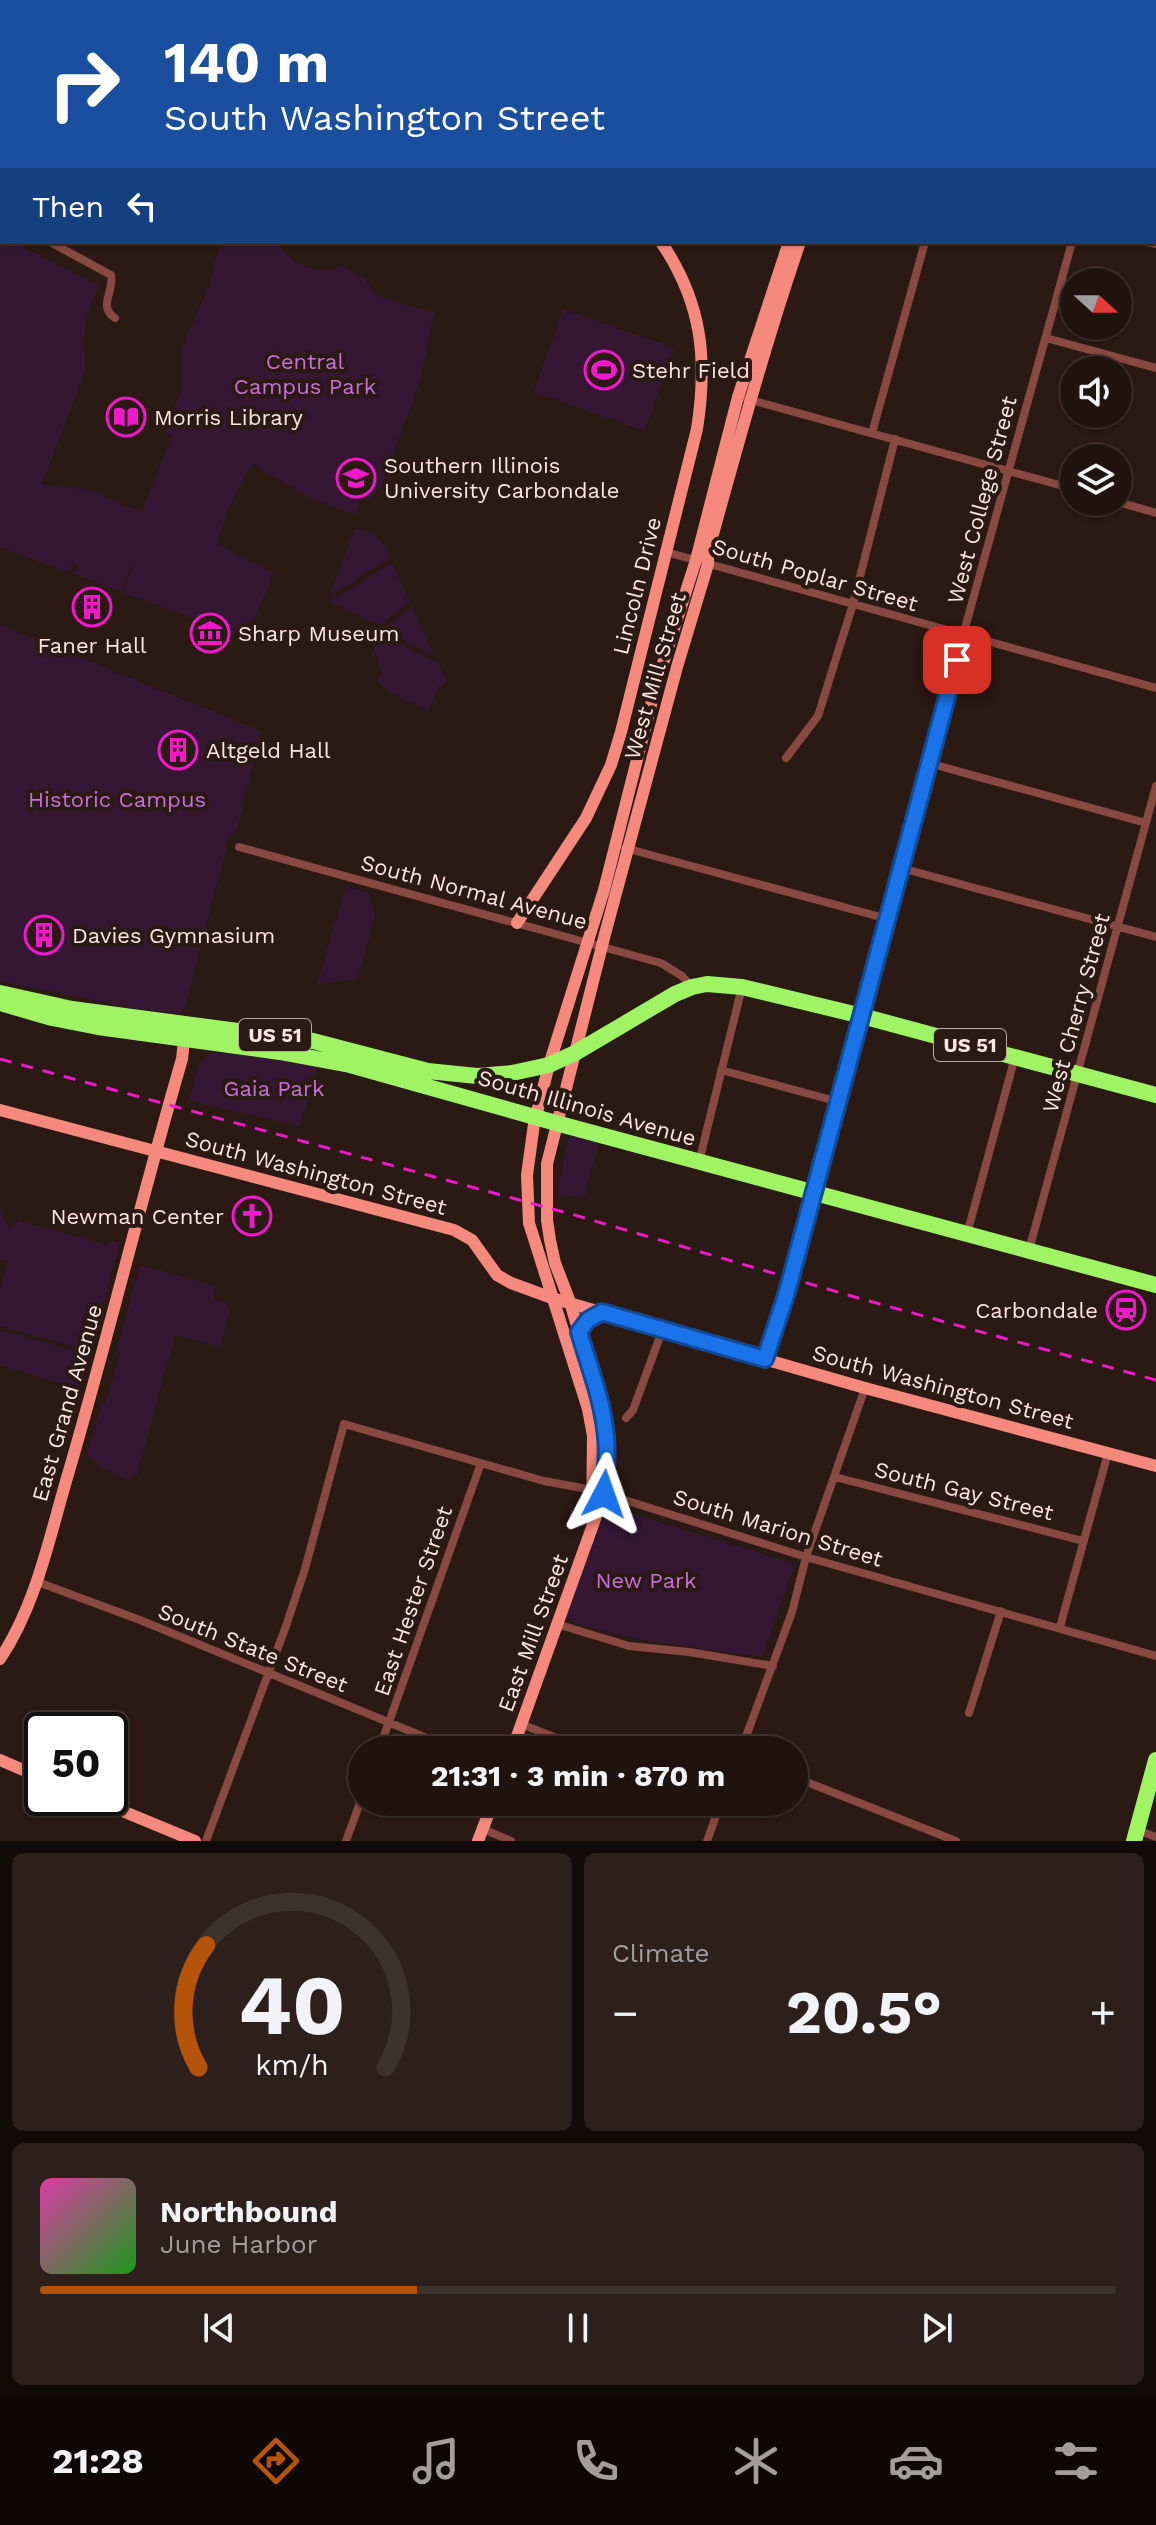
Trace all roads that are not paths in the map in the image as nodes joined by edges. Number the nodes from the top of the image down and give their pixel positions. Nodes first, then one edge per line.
1 (54, 244) edge
2 (662, 244) edge
3 (788, 244) edge
4 (799, 244) edge
5 (924, 244) edge
6 (1071, 244) edge
7 (115, 318) dead end
8 (1046, 338) junction
9 (1156, 368) edge
10 (744, 398) junction
11 (872, 433) junction
12 (895, 439) junction
13 (1008, 469) junction
14 (1060, 485) edge
15 (1132, 506) edge
16 (1156, 513) edge
17 (666, 552) junction
18 (702, 562) junction
19 (853, 604) junction
20 (964, 635) junction
21 (1156, 688) edge
22 (786, 758) dead end
23 (928, 763) junction
24 (1156, 786) edge
25 (1154, 805) edge
26 (1146, 823) junction
27 (239, 847) dead end
28 (622, 847) junction
29 (901, 868) junction
30 (888, 919) junction
31 (517, 923) junction
32 (1118, 926) junction
33 (1156, 937) edge
34 (595, 944) junction
35 (692, 987) junction
36 (742, 987) junction
37 (0, 993) edge
38 (0, 1003) edge
39 (862, 1016) junction
40 (185, 1032) junction
41 (575, 1053) junction
42 (1015, 1057) junction
43 (549, 1065) junction
44 (721, 1070) junction
45 (1079, 1074) junction
46 (1156, 1095) edge
47 (839, 1102) junction
48 (0, 1110) edge
49 (535, 1118) junction
50 (556, 1123) junction
51 (156, 1151) junction
52 (699, 1162) junction
53 (814, 1193) junction
54 (967, 1234) junction
55 (1029, 1250) junction
56 (540, 1261) junction
57 (511, 1283) junction
58 (1156, 1285) edge
59 (552, 1298) junction
60 (570, 1302) junction
61 (602, 1312) junction
62 (662, 1331) junction
63 (579, 1332) junction
64 (765, 1359) junction
65 (865, 1388) junction
66 (626, 1418) dead end
67 (1108, 1453) junction
68 (481, 1463) junction
69 (1156, 1466) edge
70 (835, 1477) junction
71 (599, 1492) junction
72 (1083, 1541) junction
73 (806, 1557) junction
74 (35, 1581) junction
75 (1001, 1611) junction
76 (557, 1624) junction
77 (1060, 1627) junction
78 (1156, 1656) edge
79 (0, 1659) edge
80 (773, 1666) junction
81 (270, 1673) junction
82 (969, 1713) dead end
83 (389, 1724) junction
84 (521, 1724) junction
85 (384, 1736) edge
86 (420, 1736) edge
87 (517, 1736) edge
88 (551, 1736) edge
89 (746, 1736) edge
90 (0, 1760) edge
91 (1156, 1760) edge
92 (24, 1770) edge
93 (808, 1783) edge
94 (128, 1813) edge
95 (355, 1816) edge
96 (487, 1816) edge
97 (715, 1816) edge
98 (480, 1835) edge
99 (1136, 1836) edge
100 (1156, 1837) edge
101 (938, 1838) edge
102 (195, 1841) edge
103 (206, 1841) edge
104 (346, 1841) edge
105 (511, 1841) edge
106 (707, 1841) edge
107 (956, 1841) edge

1 - 7 street
2 - 17 main road, Lincoln Drive
3 - 10 main road, West Mill Street
4 - 10 main road, West Mill Street
5 - 11 street
6 - 8 street, West College Street
8 - 9 street
8 - 13 street, West College Street
10 - 11 street
10 - 18 main road, West Mill Street
11 - 12 street
12 - 13 street
12 - 19 street
13 - 14 street
13 - 20 street, West College Street
15 - 16 street
17 - 18 street, South Poplar Street
17 - 31 main road, Lincoln Drive
18 - 19 street, South Poplar Street
18 - 28 main road, West Mill Street
19 - 20 street, South Poplar Street
19 - 22 street
20 - 21 street, South Poplar Street
20 - 23 street, West College Street
23 - 26 street
23 - 29 street, West College Street
24 - 25 street, West Cherry Street
25 - 26 street, West Cherry Street
26 - 32 street, West Cherry Street
27 - 31 street, South Normal Avenue
28 - 30 street
28 - 34 main road, West Mill Street
29 - 30 street, West College Street
29 - 32 street
30 - 39 street, West College Street
31 - 34 street, South Normal Avenue
32 - 33 street
32 - 45 street, West Cherry Street
34 - 35 street, South Normal Avenue
34 - 41 main road, West Mill Street
34 - 43 main road, West Mill Street
35 - 36 highway, US 51
35 - 41 highway, South Illinois Avenue / US 51
36 - 39 highway, US 51
36 - 44 street
37 - 40 highway, South Illinois Avenue / US 51
38 - 40 highway, South Illinois Avenue / US 51
39 - 42 highway, US 51
39 - 47 street, West College Street
40 - 43 highway, South Illinois Avenue / US 51
40 - 49 highway, South Illinois Avenue / US 51
40 - 51 main road, East Grand Avenue
41 - 43 highway, South Illinois Avenue / US 51
41 - 50 main road, West Mill Street
42 - 45 highway, US 51
42 - 54 street
43 - 49 main road, West Mill Street
44 - 47 street
44 - 52 street
45 - 46 highway, US 51
45 - 55 street, West Cherry Street
47 - 53 street, West College Street
48 - 51 main road, South Washington Street
49 - 50 highway, South Illinois Avenue / US 51
49 - 56 main road, East Mill Street
50 - 52 highway, South Illinois Avenue / US 51
50 - 60 main road, East Mill Street
51 - 57 main road, South Washington Street
51 - 74 main road, East Grand Avenue
52 - 53 highway, South Illinois Avenue / US 51
53 - 54 highway, South Illinois Avenue / US 51
53 - 64 street, West College Street
54 - 55 highway, South Illinois Avenue / US 51
55 - 58 highway, South Illinois Avenue / US 51
56 - 57 main road
56 - 59 main road, East Mill Street
57 - 59 main road, South Washington Street
59 - 60 main road, South Washington Street
59 - 71 main road, East Mill Street
60 - 61 main road, South Washington Street
60 - 63 main road, East Mill Street
61 - 62 main road, South Washington Street
61 - 63 main road
62 - 64 main road, South Washington Street
62 - 66 street
63 - 71 main road, East Mill Street
64 - 65 main road, South Washington Street
65 - 67 main road, South Washington Street
65 - 70 street
67 - 69 main road, South Washington Street
67 - 72 street
68 - 71 street, South Marion Street
68 - 81 street, South Marion Street
68 - 83 street, East Hester Street
70 - 72 street, South Gay Street
70 - 73 street
71 - 73 street, South Marion Street
71 - 76 main road, East Mill Street
72 - 77 street
73 - 75 street, South Marion Street
73 - 80 street
74 - 79 main road, East Grand Avenue
74 - 81 street, South State Street
75 - 77 street, South Marion Street
75 - 82 street
76 - 80 street
76 - 84 main road, East Mill Street
77 - 78 street, South Marion Street
80 - 89 street
81 - 83 street, South State Street
81 - 103 street
83 - 85 street, East Hester Street
83 - 86 street, South State Street
84 - 87 main road, East Mill Street
84 - 88 street
90 - 92 main road
91 - 99 highway
93 - 101 street
94 - 102 main road
95 - 104 street
96 - 98 main road
97 - 106 street
98 - 105 street
99 - 100 street
101 - 107 street

